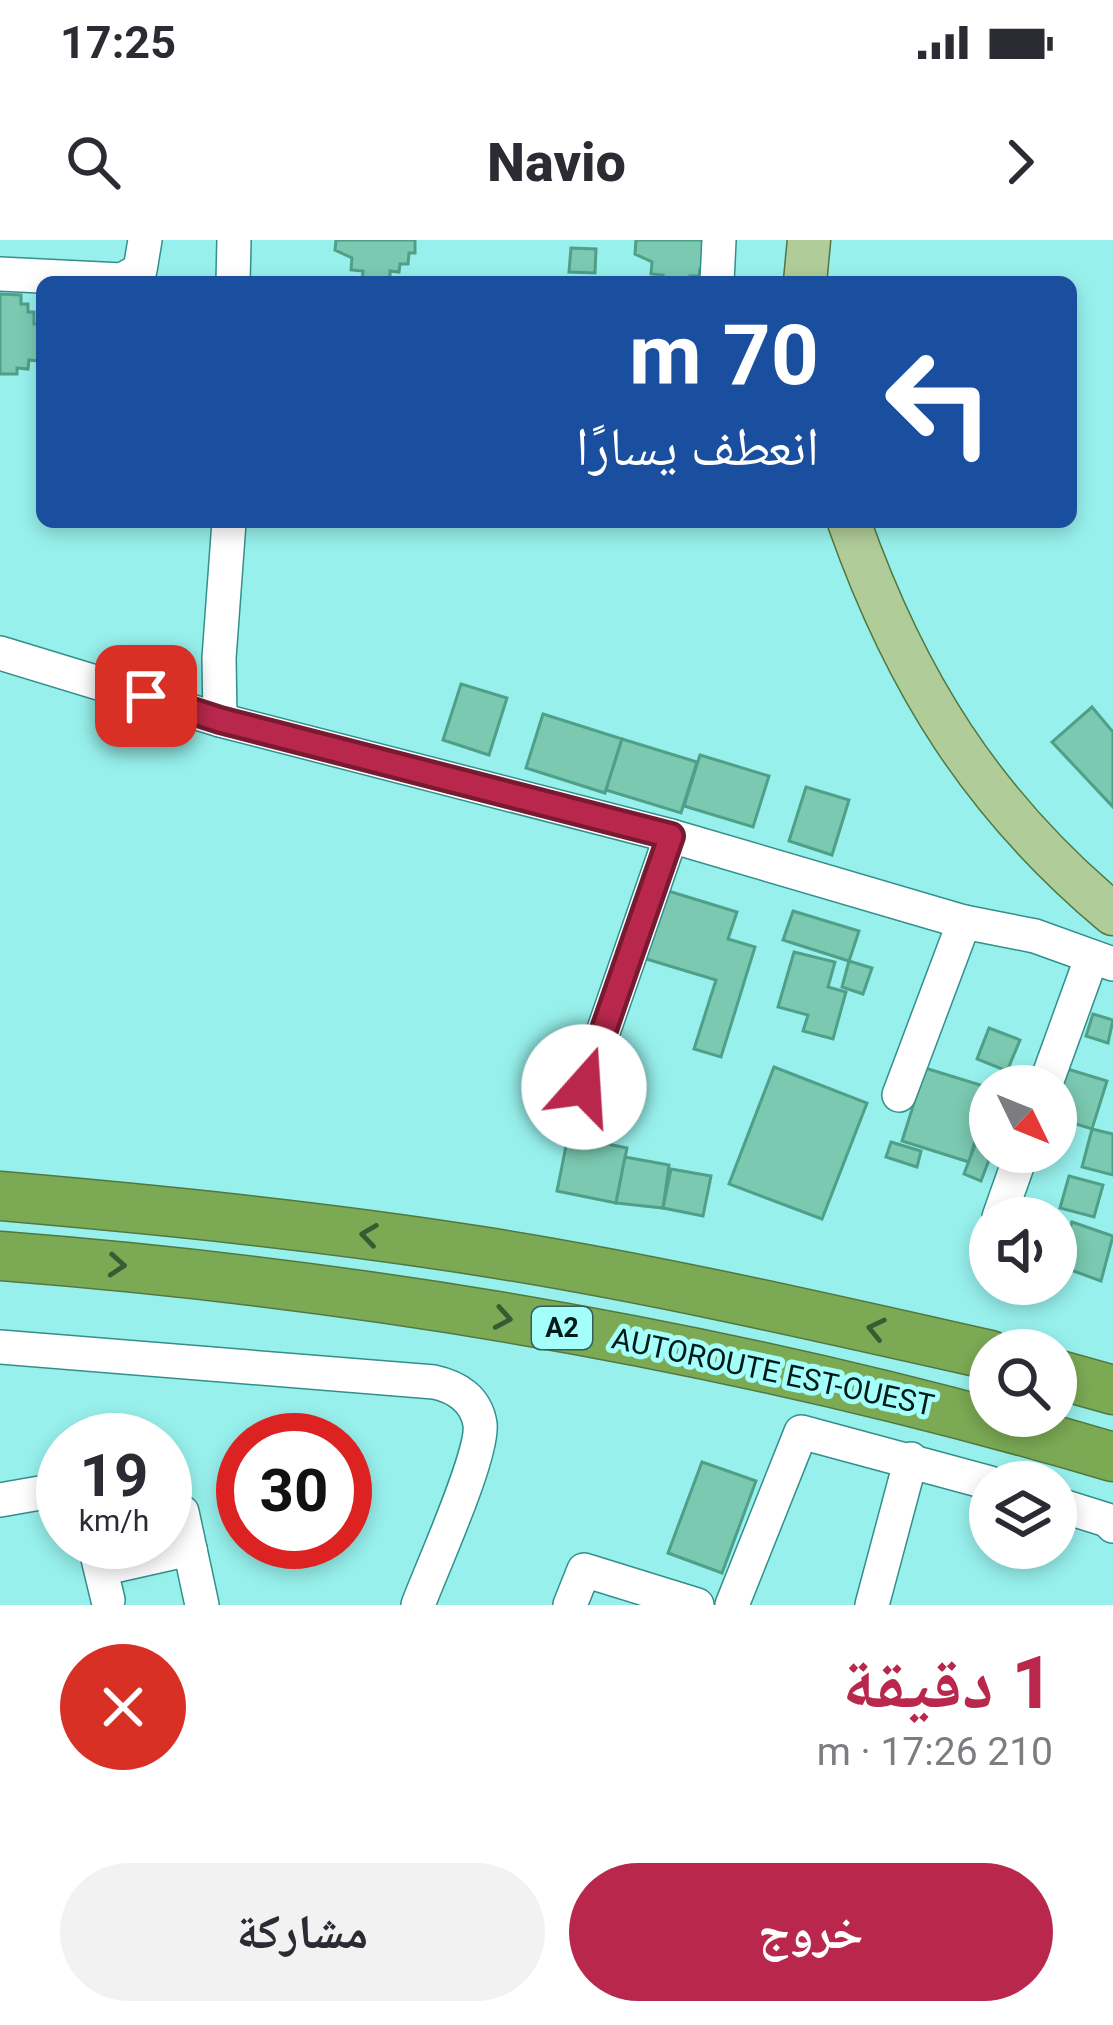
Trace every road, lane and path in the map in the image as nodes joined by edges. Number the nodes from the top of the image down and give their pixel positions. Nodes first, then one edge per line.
1 (145, 240) edge
2 (234, 240) edge
3 (719, 240) edge
4 (808, 240) edge
5 (0, 274) edge
6 (41, 276) edge
7 (130, 276) edge
8 (233, 276) edge
9 (716, 276) edge
10 (805, 276) edge
11 (229, 528) edge
12 (851, 528) edge
13 (0, 653) edge
14 (220, 720) junction
15 (671, 836) junction
16 (964, 922) junction
17 (1096, 941) edge
18 (1053, 1065) edge
19 (584, 1087) dead end
20 (898, 1095) dead end
21 (0, 1196) edge
22 (0, 1256) edge
23 (0, 1347) edge
24 (969, 1350) edge
25 (1077, 1380) edge
26 (1113, 1390) edge
27 (1113, 1457) edge
28 (911, 1459) junction
29 (969, 1477) edge
30 (36, 1494) edge
31 (0, 1500) edge
32 (1077, 1511) edge
33 (1113, 1526) edge
34 (192, 1558) edge
35 (202, 1605) edge
36 (418, 1605) edge
37 (570, 1605) edge
38 (698, 1605) edge
39 (732, 1605) edge
40 (872, 1605) edge

1 - 7 street
2 - 8 street
3 - 9 street
4 - 10 main road
5 - 6 street
11 - 14 street
12 - 17 main road
13 - 14 street
14 - 15 street
15 - 16 street
15 - 19 street
16 - 17 street
16 - 20 street
17 - 18 street
24 -> 21 highway, AUTOROUTE EST-OUEST / A2
22 -> 27 highway, AUTOROUTE EST-OUEST / A2
23 - 36 street
25 - 26 highway
28 - 29 street
28 - 39 street
28 - 40 street
30 - 31 street
32 - 33 street
34 - 35 street
37 - 38 street

